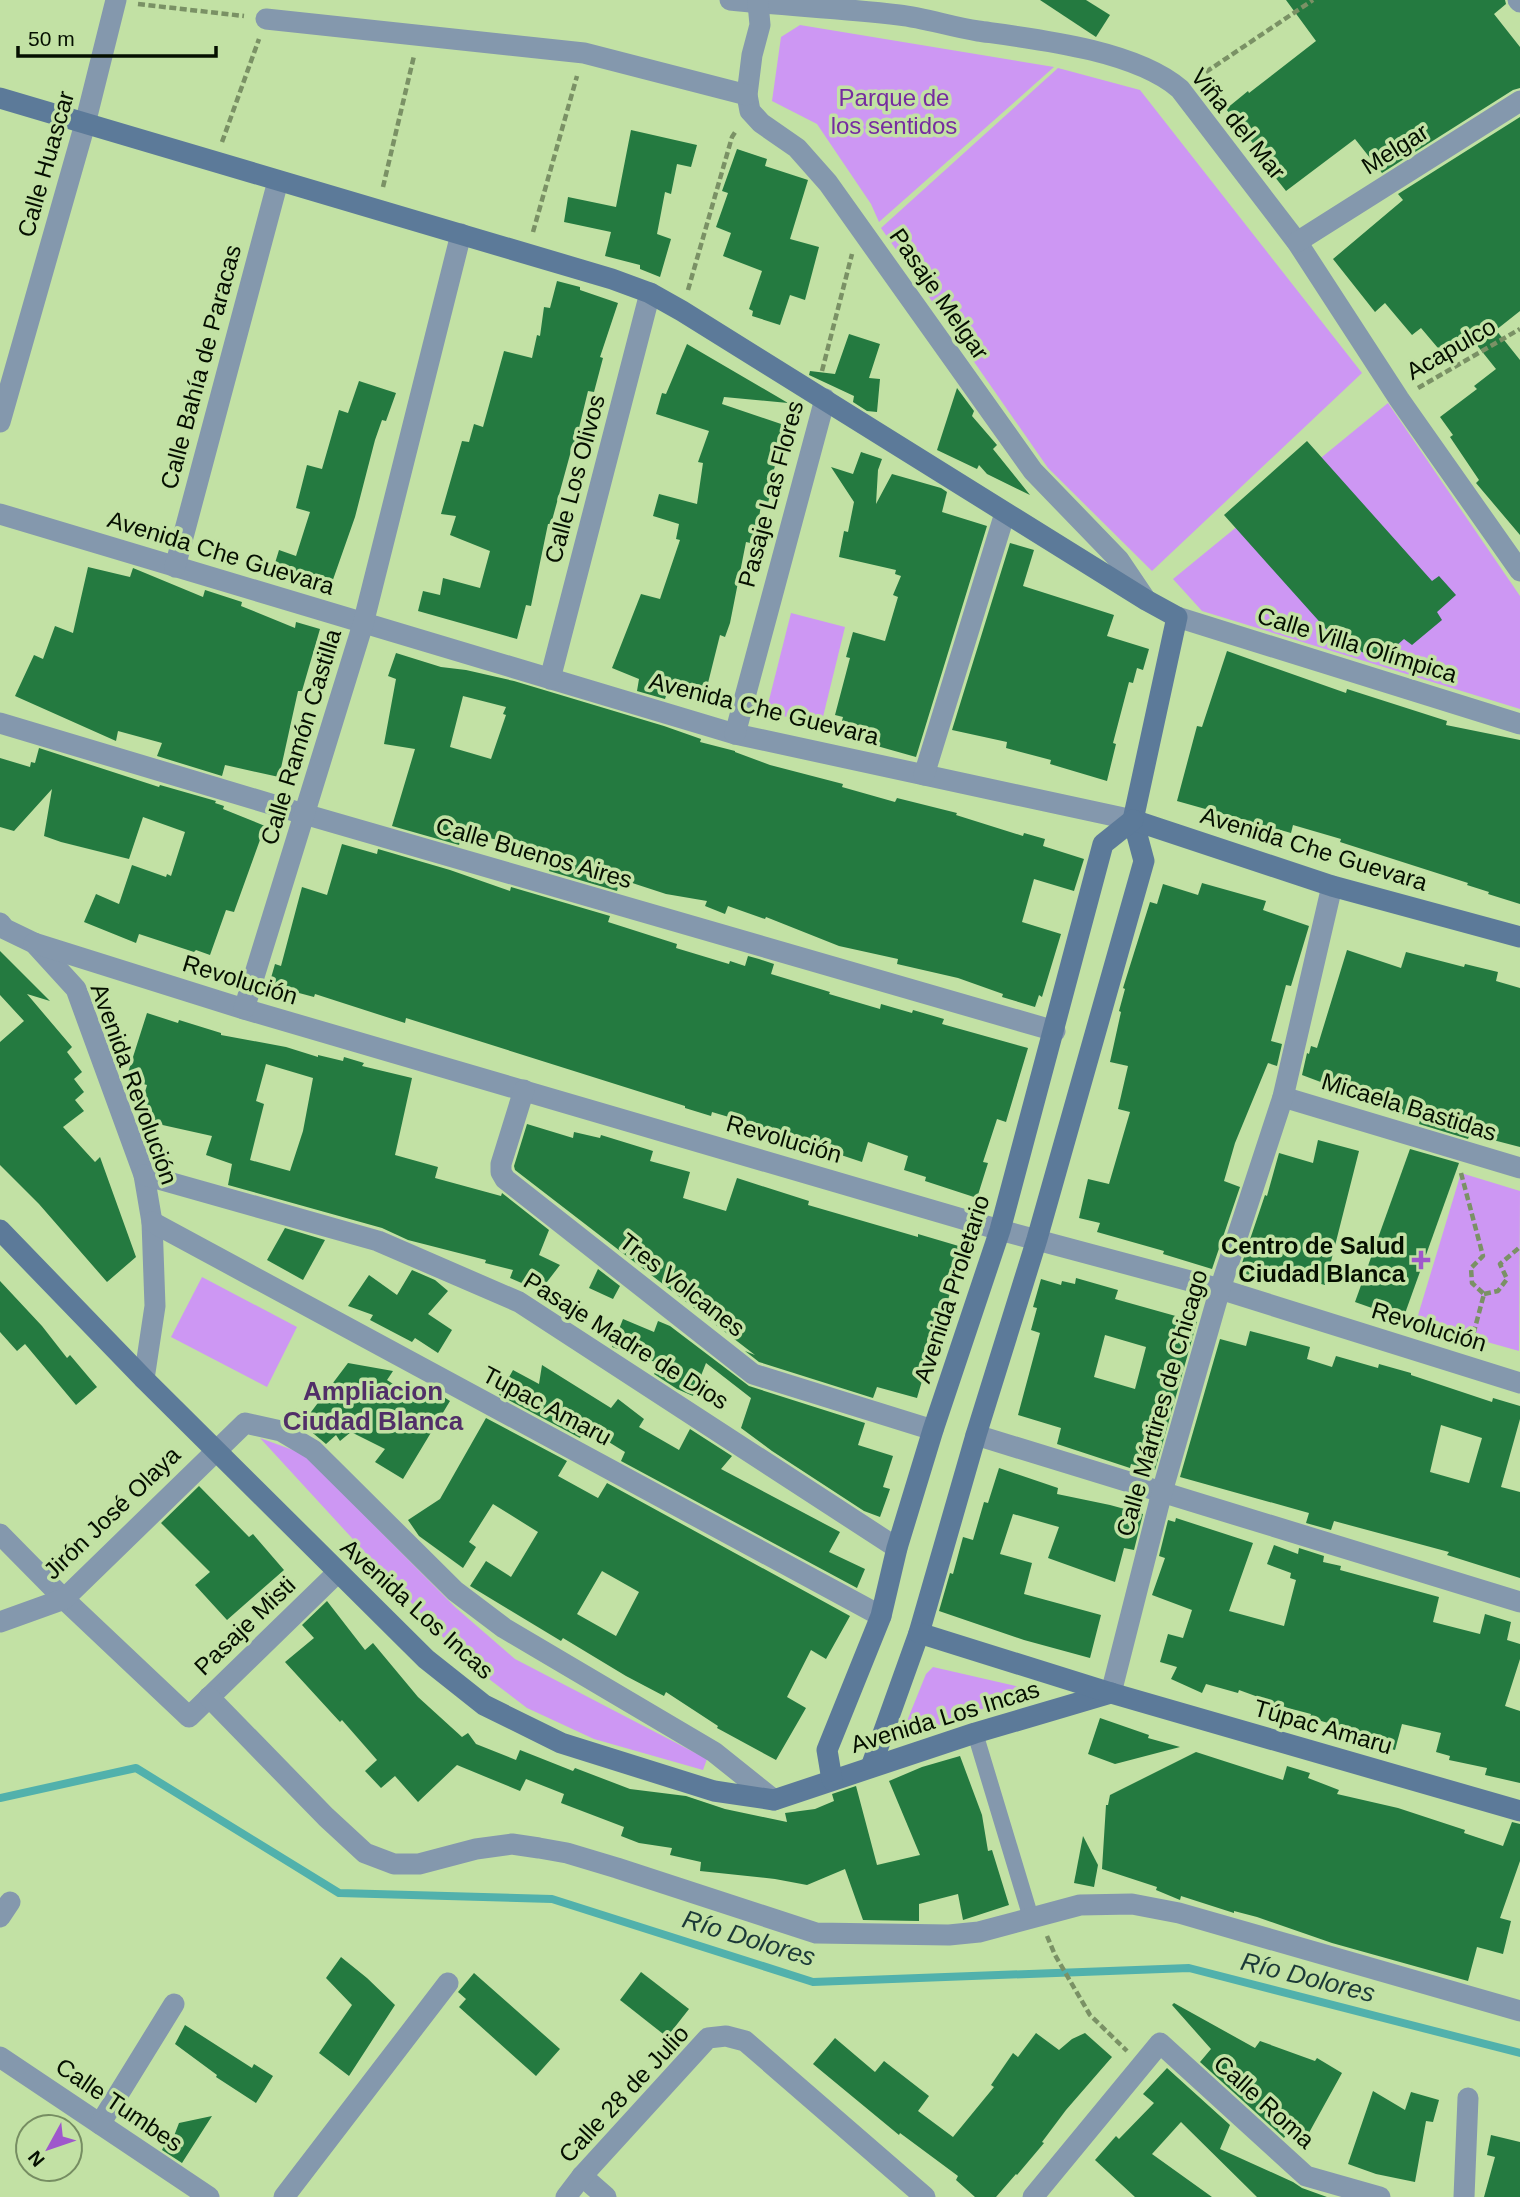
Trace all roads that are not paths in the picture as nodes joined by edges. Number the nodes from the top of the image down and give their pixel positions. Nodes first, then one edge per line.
1 (730, 0) edge
2 (116, 1) edge
3 (758, 3) junction
4 (266, 19) road end
5 (747, 95) junction
6 (0, 98) edge
7 (1520, 101) edge
8 (85, 124) junction
9 (278, 181) junction
10 (461, 234) junction
11 (1297, 242) junction
12 (650, 293) junction
13 (825, 399) junction
14 (0, 422) edge
15 (1005, 513) junction
16 (0, 514) edge
17 (175, 567) junction
18 (1520, 572) edge
19 (1146, 600) junction
20 (1177, 617) junction
21 (363, 624) junction
22 (550, 679) junction
23 (0, 723) edge
24 (1520, 724) edge
25 (735, 734) junction
26 (925, 775) junction
27 (304, 814) junction
28 (1133, 820) junction
29 (1332, 886) junction
30 (0, 923) edge
31 (1520, 937) edge
32 (34, 943) junction
33 (244, 1009) junction
34 (1055, 1031) junction
35 (524, 1090) junction
36 (1283, 1097) junction
37 (1520, 1168) edge
38 (144, 1175) junction
39 (152, 1222) junction
40 (0, 1230) edge
41 (1000, 1230) junction
42 (1037, 1238) junction
43 (1220, 1289) junction
44 (144, 1379) junction
45 (1520, 1383) edge
46 (933, 1430) junction
47 (976, 1435) junction
48 (216, 1450) junction
49 (1161, 1492) junction
50 (0, 1534) edge
51 (897, 1548) junction
52 (337, 1573) junction
53 (64, 1599) junction
54 (1520, 1602) edge
55 (881, 1616) junction
56 (0, 1622) edge
57 (919, 1633) junction
58 (1111, 1693) junction
59 (209, 1698) junction
60 (975, 1733) junction
61 (871, 1767) junction
62 (832, 1780) junction
63 (774, 1800) junction
64 (1520, 1811) edge
65 (1031, 1918) junction
66 (448, 1983) dead end
67 (1517, 2003) edge
68 (174, 2004) dead end
69 (0, 2057) edge
70 (1468, 2098) dead end
71 (100, 2124) junction
72 (582, 2176) junction
73 (1039, 2195) edge
74 (208, 2197) edge
75 (284, 2197) edge
76 (566, 2197) edge
77 (607, 2197) edge
78 (925, 2197) edge
79 (1380, 2197) edge
80 (1464, 2197) edge

1 - 3 street, Viña del Mar
2 - 8 street, Calle Huascar
3 - 5 street
3 - 11 street, Viña del Mar
4 - 5 street
5 - 19 street, Pasaje Melgar
6 - 8 street
7 - 11 street, Melgar
8 - 9 street
8 - 14 street, Calle Huascar
9 - 10 street
9 - 17 street, Calle Bahía de Paracas
10 - 12 street
10 - 21 street, Calle Ramón Castilla
11 - 18 street, Viña del Mar
12 - 13 street
12 - 22 street, Calle Los Olivos
13 - 15 street
13 - 25 street, Pasaje Las Flores
15 - 19 street
15 - 26 street
16 - 17 street, Avenida Che Guevara
17 - 21 street, Avenida Che Guevara
19 - 20 street
20 - 24 street, Calle Villa Olímpica
20 - 28 street
21 - 22 street, Avenida Che Guevara
21 - 27 street, Calle Ramón Castilla
22 - 25 street, Avenida Che Guevara
23 - 27 street, Calle Buenos Aires
25 - 26 street, Avenida Che Guevara
26 - 28 street, Avenida Che Guevara
27 - 33 street, Calle Ramón Castilla
27 - 34 street, Calle Buenos Aires
28 - 29 street, Avenida Che Guevara
28 - 34 street, Avenida Proletario
28 - 42 street
29 - 31 street, Avenida Che Guevara
29 - 36 street, Calle Mártires de Chicago
30 - 32 street, Avenida Revolución
32 - 33 street, Revolución
32 - 38 street, Avenida Revolución
33 - 35 street, Revolución
34 - 41 street, Avenida Proletario
35 - 41 street, Revolución
35 - 46 street, Tres Volcanes
36 - 37 street, Micaela Bastidas
36 - 43 street, Calle Mártires de Chicago
38 - 39 street, Avenida Revolución
38 - 51 street, Pasaje Madre de Dios
39 - 44 street, Avenida Revolución
39 - 55 street, Tupac Amaru
40 - 44 street, Avenida Los Incas
41 - 42 street, Revolución
41 - 46 street, Avenida Proletario
42 - 43 street, Revolución
42 - 47 street
43 - 45 street, Revolución
43 - 49 street, Calle Mártires de Chicago
44 - 48 street, Avenida Los Incas
46 - 51 street, Avenida Proletario
47 - 49 street
47 - 57 street
48 - 52 street, Avenida Los Incas
48 - 53 street, Jirón José Olaya
48 - 63 street, Jirón José Olaya
49 - 54 street
49 - 58 street, Calle Mártires de Chicago
50 - 53 street
51 - 55 street, Avenida Proletario
52 - 59 street, Pasaje Misti
52 - 63 street, Avenida Los Incas
53 - 56 street, Jirón José Olaya
53 - 59 street, Pasaje Misti
55 - 62 street, Avenida Proletario
57 - 58 street
57 - 61 street
58 - 60 street, Avenida Los Incas
58 - 64 street, Túpac Amaru
59 - 65 street
60 - 61 street, Avenida Los Incas
60 - 65 lane
61 - 62 street, Avenida Los Incas
62 - 63 street, Avenida Los Incas
65 - 67 street
66 - 75 street
68 - 71 street
69 - 71 street, Calle Tumbes
70 - 80 street
71 - 74 street, Calle Tumbes
72 - 76 street, Calle 28 de Julio
72 - 77 street
72 - 78 street, Calle 28 de Julio
73 - 79 street, Calle Roma

